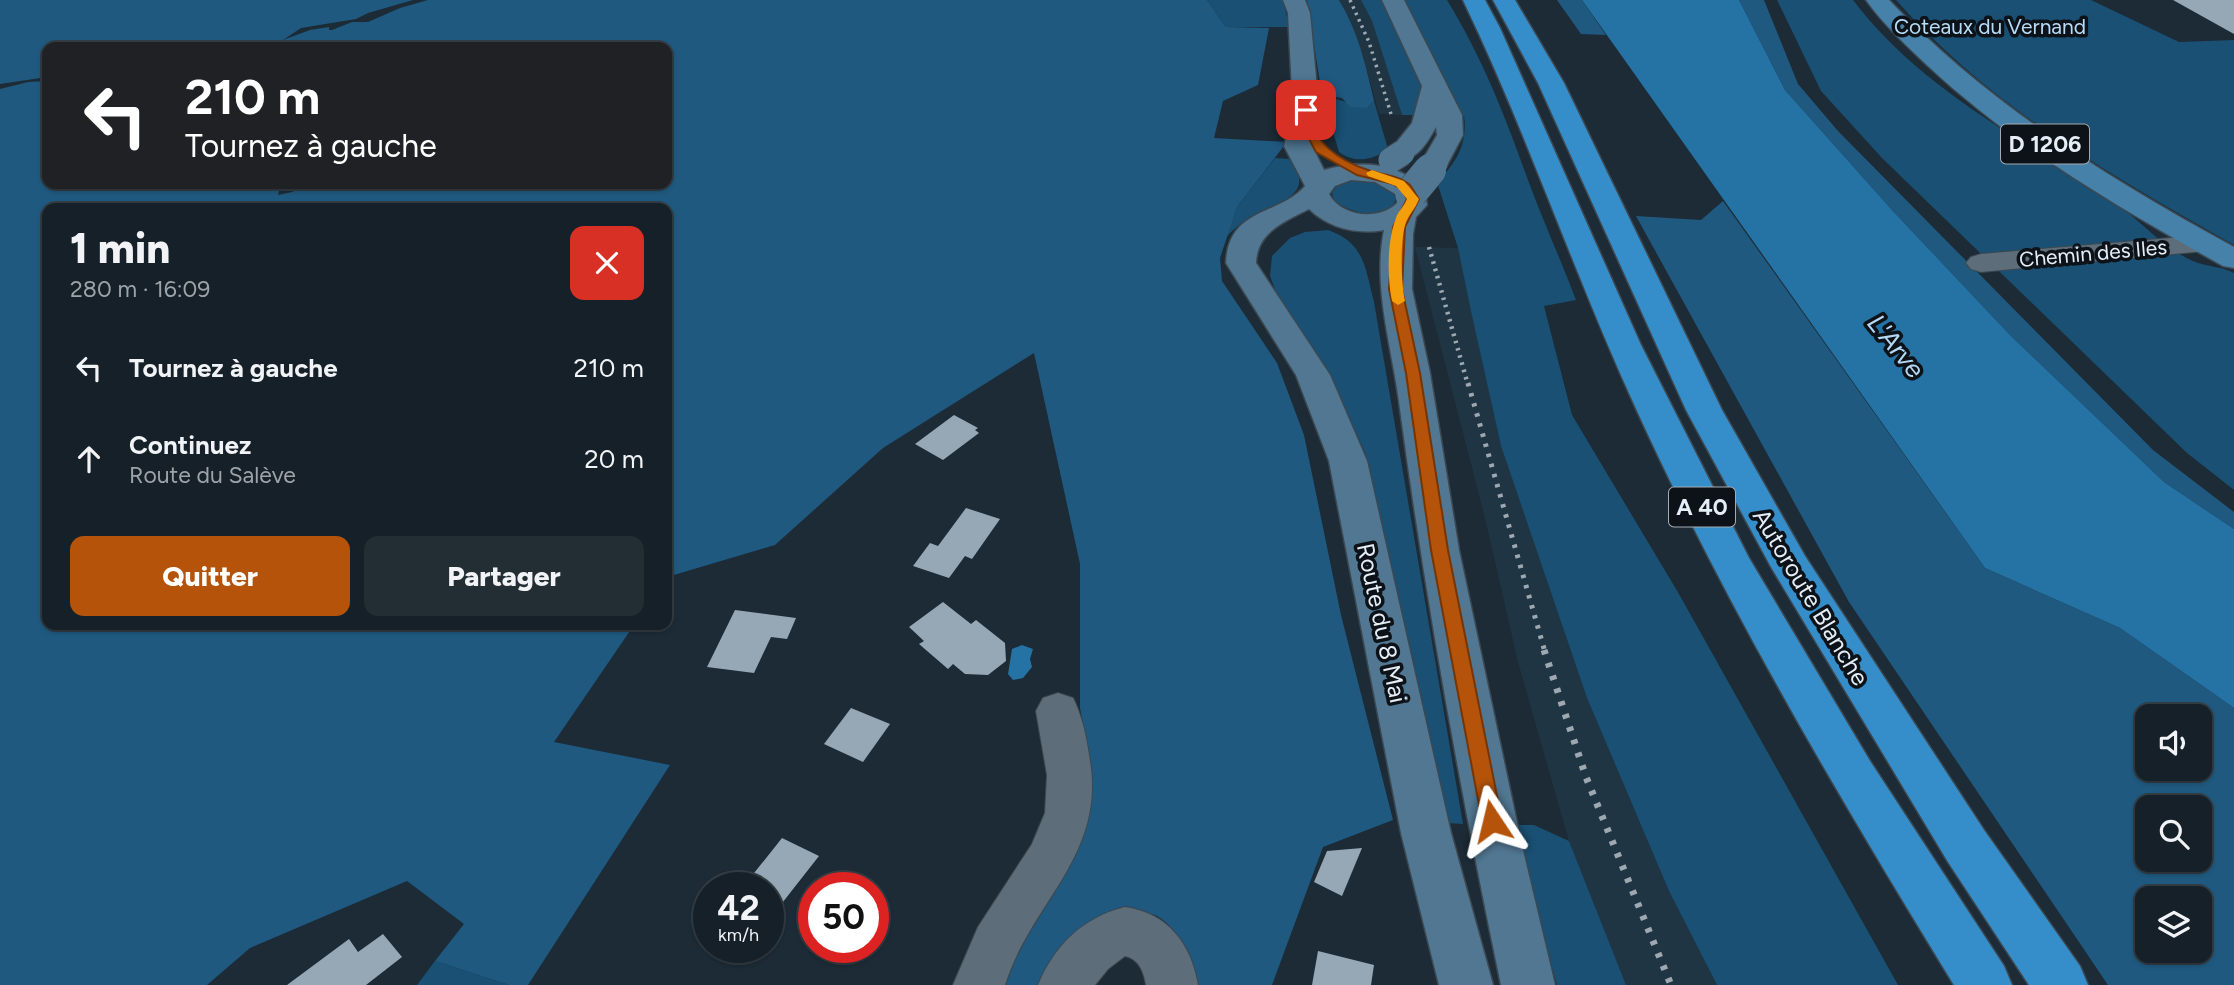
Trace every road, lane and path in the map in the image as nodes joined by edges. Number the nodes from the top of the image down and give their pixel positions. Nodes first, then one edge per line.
1 (1294, 0) edge
2 (1393, 0) edge
3 (1474, 0) edge
4 (1504, 0) edge
5 (1877, 0) edge
6 (1434, 87) junction
7 (1305, 122) junction
8 (1362, 172) junction
9 (1316, 190) junction
10 (1402, 193) junction
11 (1346, 219) junction
12 (2206, 244) junction
13 (2234, 259) edge
14 (1981, 263) dead end
15 (1251, 281) junction
16 (1396, 289) junction
17 (1058, 711) dead end
18 (979, 985) edge
19 (1064, 985) edge
20 (1172, 985) edge
21 (1466, 985) edge
22 (1528, 985) edge
23 (1984, 985) edge
24 (2061, 985) edge

1 - 7 main road
2 - 6 main road
3 - 23 highway, Autoroute Blanche / A 40
4 - 24 highway, Autoroute Blanche / A 40
5 - 12 main road, D 1206
6 - 10 main road
6 - 10 main road, bridge
7 - 8 main road
7 - 9 main road
8 - 9 main road, Route du 8 Mai
8 - 10 main road
9 - 11 main road
9 - 15 main road, Route du 8 Mai
10 - 11 main road
10 - 16 main road
11 - 15 main road
11 - 16 main road
12 - 13 main road, D 1206
12 - 14 street, Chemin des Iles
15 - 21 main road, Route du 8 Mai
16 - 22 main road
17 - 18 street
19 - 20 street

